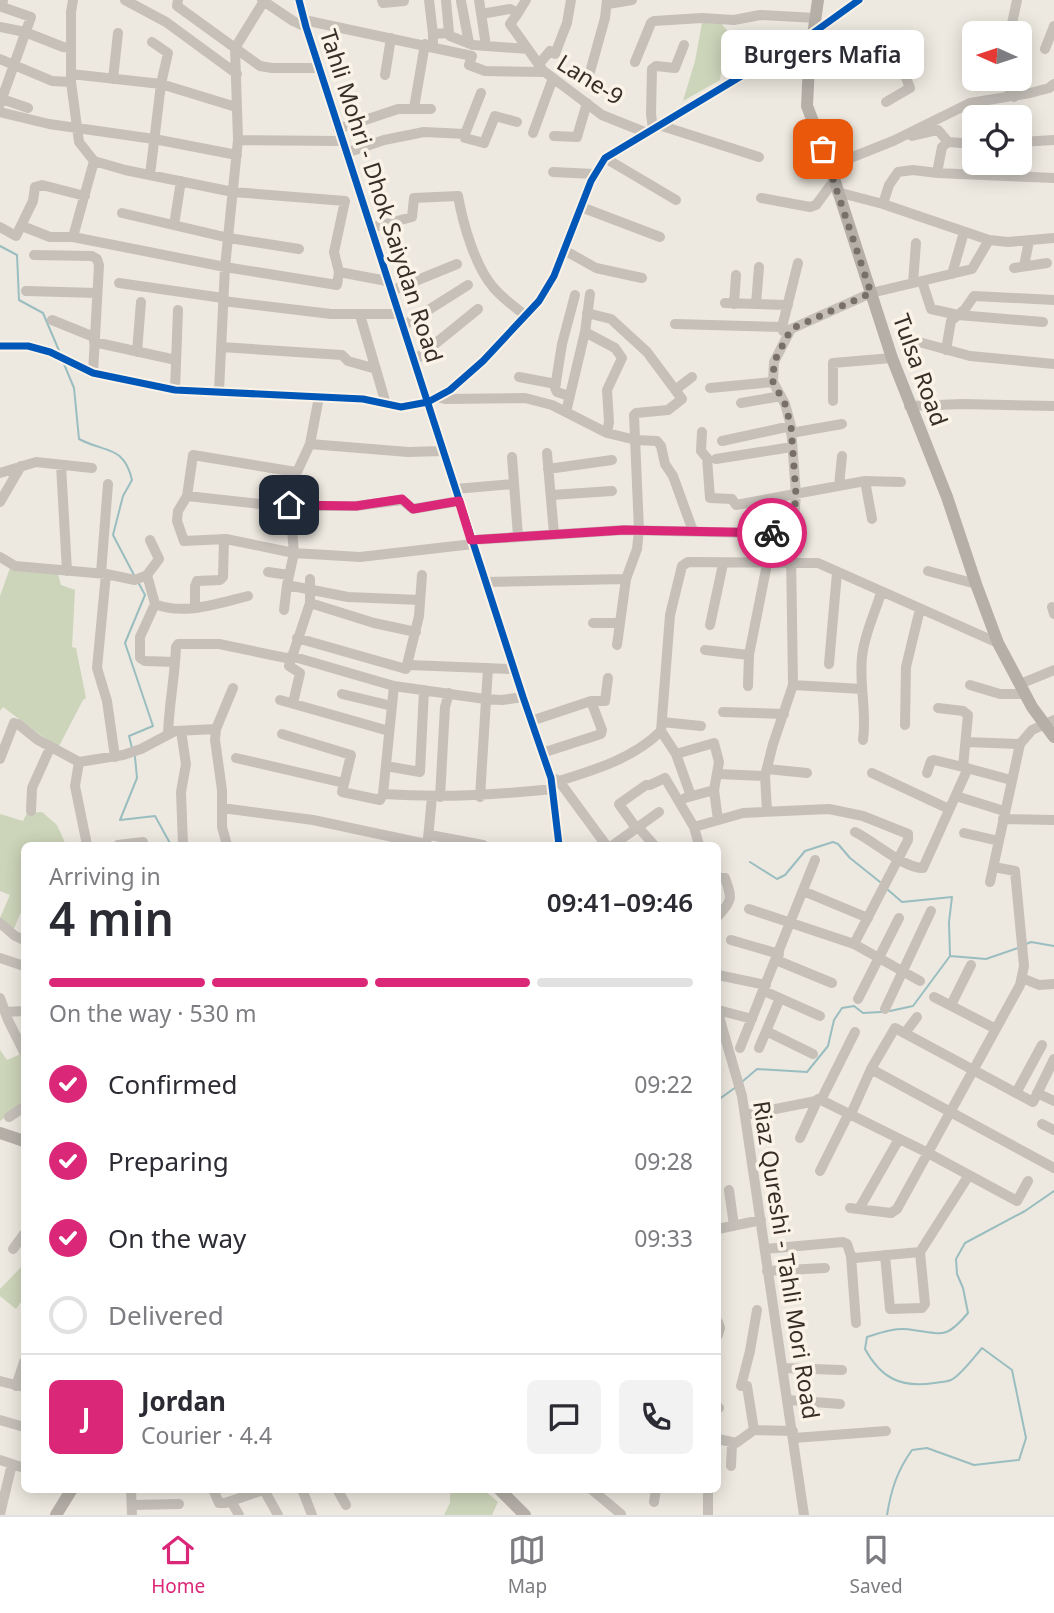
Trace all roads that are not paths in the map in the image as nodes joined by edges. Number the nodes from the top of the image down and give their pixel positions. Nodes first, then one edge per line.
1 (3, 0) edge
2 (73, 0) edge
3 (125, 0) edge
4 (177, 0) edge
5 (382, 0) edge
6 (429, 0) edge
7 (446, 0) edge
8 (477, 0) edge
9 (526, 0) edge
10 (571, 0) edge
11 (632, 0) edge
12 (818, 0) edge
13 (859, 0) edge
14 (1017, 0) edge
15 (263, 1) edge
16 (301, 1) edge
17 (404, 1) edge
18 (461, 1) edge
19 (608, 2) edge
20 (518, 13) junction
21 (481, 14) junction
22 (816, 18) junction
23 (1013, 21) edge
24 (305, 23) junction
25 (1054, 26) edge
26 (0, 27) edge
27 (25, 32) junction
28 (118, 33) dead end
29 (449, 33) junction
30 (433, 34) junction
31 (813, 34) junction
32 (391, 38) junction
33 (152, 42) dead end
34 (469, 43) junction
35 (684, 44) dead end
36 (429, 45) junction
37 (486, 46) junction
38 (71, 48) junction
39 (235, 48) junction
40 (528, 49) junction
41 (1045, 50) dead end
42 (0, 59) edge
43 (635, 62) dead end
44 (13, 65) junction
45 (319, 68) junction
46 (546, 71) junction
47 (590, 72) dead end
48 (237, 74) junction
49 (385, 75) dead end
50 (71, 78) junction
51 (113, 79) junction
52 (161, 84) junction
53 (1052, 87) edge
54 (1010, 91) edge
55 (481, 93) dead end
56 (1014, 97) junction
57 (1, 102) edge
58 (886, 102) dead end
59 (587, 103) junction
60 (236, 107) junction
61 (28, 108) dead end
62 (414, 108) junction
63 (430, 109) dead end
64 (0, 112) edge
65 (517, 122) dead end
66 (77, 128) junction
67 (338, 128) junction
68 (653, 129) junction
69 (465, 134) junction
70 (533, 134) dead end
71 (554, 136) dead end
72 (154, 139) junction
73 (238, 140) junction
74 (1054, 140) edge
75 (342, 141) junction
76 (892, 141) junction
77 (1032, 141) edge
78 (948, 142) junction
79 (962, 143) edge
80 (346, 153) junction
81 (237, 155) junction
82 (760, 157) dead end
83 (605, 158) junction
84 (94, 161) junction
85 (830, 166) junction
86 (553, 173) dead end
87 (937, 173) junction
88 (594, 174) junction
89 (150, 175) junction
90 (1054, 177) edge
91 (181, 181) junction
92 (835, 187) junction
93 (233, 192) junction
94 (85, 196) junction
95 (761, 198) dead end
96 (676, 200) dead end
97 (883, 204) junction
98 (581, 207) junction
99 (122, 213) dead end
100 (174, 225) junction
101 (0, 226) edge
102 (22, 226) junction
103 (370, 228) junction
104 (964, 232) junction
105 (73, 237) junction
106 (660, 237) dead end
107 (1054, 238) edge
108 (229, 239) junction
109 (989, 240) junction
110 (1029, 241) junction
111 (916, 243) dead end
112 (299, 249) dead end
113 (564, 250) junction
114 (34, 255) dead end
115 (798, 263) dead end
116 (1047, 263) dead end
117 (457, 264) dead end
118 (225, 267) junction
119 (758, 267) dead end
120 (339, 272) junction
121 (952, 274) junction
122 (736, 275) dead end
123 (642, 278) dead end
124 (918, 282) junction
125 (119, 283) dead end
126 (468, 285) dead end
127 (389, 286) junction
128 (26, 291) dead end
129 (97, 293) junction
130 (871, 293) junction
131 (590, 294) dead end
132 (575, 295) dead end
133 (223, 299) junction
134 (1054, 300) edge
135 (141, 302) dead end
136 (756, 304) junction
137 (788, 305) junction
138 (478, 309) dead end
139 (178, 310) dead end
140 (587, 313) junction
141 (398, 314) junction
142 (360, 315) junction
143 (958, 315) junction
144 (526, 316) junction
145 (52, 320) dead end
146 (1043, 322) dead end
147 (675, 324) dead end
148 (403, 326) junction
149 (782, 327) junction
150 (584, 332) junction
151 (785, 338) junction
152 (94, 340) junction
153 (919, 342) dead end
154 (0, 346) edge
155 (221, 347) junction
156 (946, 349) junction
157 (137, 352) junction
158 (892, 358) junction
159 (176, 360) junction
160 (414, 361) junction
161 (1054, 364) edge
162 (376, 369) junction
163 (93, 373) junction
164 (519, 377) dead end
165 (692, 377) dead end
166 (773, 382) junction
167 (556, 384) junction
168 (710, 388) dead end
169 (175, 390) junction
170 (675, 390) junction
171 (219, 391) junction
172 (569, 396) junction
173 (319, 397) junction
174 (781, 397) junction
175 (432, 399) junction
176 (833, 401) dead end
177 (741, 403) dead end
178 (386, 404) junction
179 (909, 406) junction
180 (1054, 406) edge
181 (566, 412) junction
182 (842, 424) dead end
183 (791, 430) junction
184 (702, 432) dead end
185 (607, 433) junction
186 (636, 440) junction
187 (722, 441) dead end
188 (310, 444) junction
189 (792, 447) junction
190 (443, 451) junction
191 (547, 453) dead end
192 (842, 456) dead end
193 (512, 457) dead end
194 (716, 459) dead end
195 (612, 460) dead end
196 (61, 465) junction
197 (21, 466) junction
198 (92, 468) dead end
199 (548, 469) junction
200 (296, 472) junction
201 (0, 473) edge
202 (865, 481) junction
203 (901, 481) dead end
204 (108, 484) dead end
205 (514, 484) junction
206 (839, 486) junction
207 (455, 489) junction
208 (612, 491) dead end
209 (551, 495) junction
210 (796, 495) junction
211 (187, 496) junction
212 (459, 501) junction
213 (0, 502) edge
214 (289, 505) junction
215 (872, 519) dead end
216 (639, 530) junction
217 (693, 531) junction
218 (554, 534) junction
219 (792, 534) junction
220 (518, 536) junction
221 (224, 539) junction
222 (150, 540) dead end
223 (472, 542) junction
224 (294, 553) junction
225 (0, 557) edge
226 (791, 563) junction
227 (723, 564) junction
228 (766, 564) junction
229 (67, 570) junction
230 (928, 571) dead end
231 (268, 572) dead end
232 (103, 573) junction
233 (837, 573) junction
234 (422, 575) dead end
235 (141, 578) junction
236 (626, 579) junction
237 (288, 580) junction
238 (485, 582) junction
239 (310, 584) junction
240 (976, 584) junction
241 (881, 593) junction
242 (248, 596) dead end
243 (420, 600) junction
244 (310, 603) junction
245 (155, 604) junction
246 (195, 607) junction
247 (920, 609) junction
248 (284, 610) dead end
249 (593, 623) dead end
250 (619, 623) junction
251 (710, 625) dead end
252 (416, 632) junction
253 (297, 639) junction
254 (998, 643) junction
255 (617, 645) dead end
256 (705, 650) dead end
257 (749, 655) junction
258 (291, 657) junction
259 (175, 662) junction
260 (829, 664) dead end
261 (409, 665) junction
262 (488, 668) junction
263 (513, 668) junction
264 (1054, 670) edge
265 (608, 678) dead end
266 (394, 685) junction
267 (793, 685) junction
268 (970, 685) dead end
269 (748, 686) dead end
270 (233, 688) dead end
271 (862, 689) junction
272 (1022, 689) junction
273 (424, 690) junction
274 (449, 693) junction
275 (342, 694) dead end
276 (523, 697) junction
277 (280, 699) dead end
278 (485, 699) junction
279 (591, 701) junction
280 (293, 703) junction
281 (392, 706) junction
282 (938, 708) dead end
283 (723, 712) dead end
284 (785, 714) junction
285 (531, 721) junction
286 (1049, 722) edge
287 (905, 725) dead end
288 (661, 726) junction
289 (701, 726) dead end
290 (216, 729) junction
291 (181, 731) junction
292 (389, 731) junction
293 (168, 734) junction
294 (282, 734) dead end
295 (1054, 737) edge
296 (863, 740) dead end
297 (967, 742) junction
298 (1020, 744) junction
299 (50, 748) junction
300 (542, 753) junction
301 (676, 754) junction
302 (119, 756) junction
303 (236, 758) dead end
304 (0, 759) edge
305 (79, 762) junction
306 (386, 766) junction
307 (965, 768) junction
308 (766, 773) junction
309 (807, 773) dead end
310 (872, 773) dead end
311 (926, 773) dead end
312 (718, 774) junction
313 (1011, 780) junction
314 (554, 782) junction
315 (344, 783) junction
316 (714, 790) junction
317 (383, 794) junction
318 (691, 796) junction
319 (956, 796) junction
320 (436, 797) junction
321 (480, 797) junction
322 (678, 800) junction
323 (222, 808) junction
324 (949, 809) junction
325 (31, 811) dead end
326 (767, 811) junction
327 (659, 812) dead end
328 (1004, 815) junction
329 (718, 820) junction
330 (1054, 820) edge
331 (637, 827) junction
332 (694, 827) junction
333 (855, 832) dead end
334 (964, 832) dead end
335 (427, 841) edge
336 (999, 841) junction
337 (86, 842) edge
338 (183, 842) edge
339 (226, 842) edge
340 (559, 842) edge
341 (604, 842) edge
342 (617, 842) edge
343 (651, 842) edge
344 (698, 842) edge
345 (898, 858) junction
346 (816, 860) dead end
347 (994, 867) junction
348 (721, 878) edge
349 (990, 882) dead end
350 (803, 891) junction
351 (749, 909) dead end
352 (931, 911) dead end
353 (721, 912) edge
354 (868, 918) junction
355 (899, 918) dead end
356 (0, 923) edge
357 (791, 923) junction
358 (21, 939) edge
359 (730, 940) dead end
360 (854, 944) junction
361 (778, 957) junction
362 (0, 958) edge
363 (878, 958) junction
364 (21, 965) edge
365 (971, 965) dead end
366 (903, 971) junction
367 (721, 976) edge
368 (1023, 978) junction
369 (920, 981) dead end
370 (832, 983) dead end
371 (1054, 984) edge
372 (765, 988) junction
373 (934, 997) dead end
374 (0, 998) edge
375 (780, 998) junction
376 (858, 999) dead end
377 (951, 1005) junction
378 (885, 1009) dead end
379 (21, 1011) edge
380 (5, 1012) junction
381 (721, 1012) edge
382 (820, 1016) dead end
383 (917, 1017) dead end
384 (752, 1019) junction
385 (721, 1023) edge
386 (5, 1024) edge
387 (996, 1029) junction
388 (766, 1031) junction
389 (855, 1032) dead end
390 (905, 1033) junction
391 (1042, 1045) dead end
392 (21, 1048) edge
393 (740, 1048) dead end
394 (759, 1048) dead end
395 (813, 1054) dead end
396 (1054, 1059) edge
397 (872, 1069) junction
398 (973, 1070) junction
399 (1016, 1093) junction
400 (1038, 1093) junction
401 (819, 1099) junction
402 (1054, 1101) edge
403 (21, 1109) edge
404 (951, 1112) junction
405 (850, 1114) junction
406 (745, 1115) junction
407 (4, 1122) edge
408 (1042, 1124) dead end
409 (1054, 1130) edge
410 (21, 1132) edge
411 (0, 1133) edge
412 (800, 1138) dead end
413 (899, 1139) junction
414 (21, 1140) edge
415 (928, 1153) junction
416 (1054, 1168) edge
417 (820, 1171) dead end
418 (969, 1175) junction
419 (1028, 1181) dead end
420 (729, 1190) dead end
421 (761, 1220) junction
422 (734, 1226) junction
423 (721, 1230) edge
424 (21, 1238) edge
425 (13, 1249) dead end
426 (765, 1249) junction
427 (920, 1252) junction
428 (885, 1255) junction
429 (851, 1256) junction
430 (824, 1268) dead end
431 (767, 1271) junction
432 (757, 1310) dead end
433 (775, 1319) junction
434 (755, 1322) junction
435 (856, 1323) dead end
436 (783, 1368) junction
437 (842, 1370) dead end
438 (0, 1381) edge
439 (20, 1387) edge
440 (788, 1400) junction
441 (840, 1404) dead end
442 (0, 1420) edge
443 (21, 1426) edge
444 (754, 1430) junction
445 (886, 1431) dead end
446 (793, 1434) junction
447 (721, 1440) edge
448 (732, 1444) junction
449 (0, 1460) edge
450 (12, 1464) junction
451 (731, 1466) dead end
452 (21, 1467) edge
453 (70, 1493) edge
454 (215, 1493) edge
455 (254, 1493) edge
456 (267, 1493) edge
457 (304, 1493) edge
458 (339, 1493) edge
459 (494, 1493) edge
460 (503, 1493) edge
461 (596, 1493) edge
462 (655, 1493) edge
463 (708, 1493) edge
464 (231, 1501) junction
465 (654, 1502) dead end
466 (179, 1504) dead end
467 (513, 1504) junction
468 (346, 1505) dead end
469 (132, 1510) edge
470 (0, 1514) edge
471 (621, 1514) edge
472 (56, 1515) edge
473 (239, 1515) edge
474 (278, 1515) edge
475 (312, 1515) edge
476 (525, 1515) edge
477 (708, 1515) edge
478 (804, 1515) edge

1 - 27 street
2 - 38 street
3 - 48 street
4 - 39 street
5 - 17 street
6 - 30 street
7 - 18 street
7 - 29 street
8 - 18 street
8 - 21 street
9 - 20 street
10 - 46 street
11 - 19 street
12 - 22 main road, Tulsa Road
13 - 31 street
14 - 23 street
15 - 24 street
15 - 39 street
16 - 24 street, Tahli Mohri - Dhok Saiydan Road
18 - 34 street
19 - 47 street
20 - 21 street
20 - 40 street
21 - 37 street
22 - 31 main road, Tulsa Road
22 - 43 street
24 - 32 street
24 - 45 street, Tahli Mohri - Dhok Saiydan Road
25 - 41 street
26 - 27 street
27 - 38 street
27 - 44 street
28 - 51 street
29 - 30 street
29 - 34 street
30 - 36 street
31 - 58 street
31 - 68 street
31 - 85 main road, Tulsa Road
32 - 36 street
32 - 49 street
33 - 52 street
34 - 37 street
35 - 68 street
36 - 46 street, Lane-9
36 - 62 street
37 - 40 street
38 - 50 street
39 - 45 street
39 - 48 street
40 - 46 street
42 - 44 street
44 - 50 street
44 - 57 street
45 - 67 street, Tahli Mohri - Dhok Saiydan Road
46 - 59 street, Lane-9
46 - 70 street
48 - 60 street
50 - 51 street
50 - 66 street
51 - 52 street
52 - 60 street
52 - 72 street
53 - 56 street
54 - 56 street
55 - 69 street
56 - 76 street
57 - 61 street
59 - 68 street, Lane-9
59 - 71 street
60 - 73 street
62 - 63 street
62 - 67 street
64 - 66 street
65 - 69 street
66 - 72 street
66 - 84 street
67 - 75 street, Tahli Mohri - Dhok Saiydan Road
68 - 82 street, Lane-9
68 - 83 street
69 - 80 street
72 - 81 street
72 - 89 street
73 - 75 street
73 - 81 street
74 - 77 street
75 - 80 street, Tahli Mohri - Dhok Saiydan Road
76 - 78 street
76 - 85 street
78 - 79 street
78 - 87 street
80 - 103 street, Tahli Mohri - Dhok Saiydan Road
81 - 93 street
83 - 88 street
83 - 96 street
84 - 89 street
84 - 94 street
85 - 92 main road, Tulsa Road
86 - 88 street
87 - 90 street
87 - 97 street
88 - 98 street
89 - 91 street
91 - 93 street
91 - 100 street
92 - 95 street
92 - 97 street
92 - 130 main road, Tulsa Road
93 - 108 street
93 - 120 street
94 - 102 street
94 - 105 street
97 - 104 street
98 - 106 street
98 - 113 street
99 - 100 street
100 - 108 street
101 - 102 street
102 - 105 street
103 - 127 street, Tahli Mohri - Dhok Saiydan Road
103 - 144 street
104 - 109 street
104 - 121 street
105 - 118 street
107 - 110 street
108 - 112 street
108 - 118 street
109 - 110 street
109 - 121 street
110 - 116 street
111 - 124 street
113 - 123 street
113 - 144 street
114 - 129 street
115 - 137 street
117 - 127 street
118 - 120 street
118 - 133 street
119 - 136 street
120 - 127 street
121 - 124 street
122 - 136 street
124 - 130 street
124 - 143 street
125 - 133 street
126 - 148 street
127 - 141 street, Tahli Mohri - Dhok Saiydan Road
128 - 129 street
129 - 152 street
130 - 151 street
130 - 158 main road, Tulsa Road
131 - 140 street
132 - 167 street
133 - 142 street
133 - 155 street
134 - 143 street
135 - 157 street
136 - 137 street
137 - 149 street
138 - 160 street
139 - 159 street
140 - 150 street
140 - 170 street
141 - 142 street
141 - 148 street, Tahli Mohri - Dhok Saiydan Road
142 - 162 street
143 - 146 street
143 - 156 street
144 - 175 street
145 - 152 street
147 - 149 street
148 - 160 street, Tahli Mohri - Dhok Saiydan Road
149 - 151 street
150 - 172 street
150 - 185 street
151 - 166 street
152 - 157 street
152 - 163 street
153 - 156 street
154 - 163 street
155 - 162 street
155 - 171 street
156 - 161 street
157 - 159 street
158 - 176 street
158 - 179 main road, Tulsa Road
159 - 169 street
160 - 175 street, Tahli Mohri - Dhok Saiydan Road
162 - 178 street
163 - 169 street
164 - 167 street
165 - 170 street
166 - 168 street
166 - 174 street
167 - 172 street
169 - 171 street
170 - 186 street
171 - 173 street
172 - 181 street
173 - 178 street
173 - 188 street
174 - 177 street
174 - 183 street
175 - 178 street
175 - 181 street
175 - 190 street, Tahli Mohri - Dhok Saiydan Road
179 - 180 street
179 - 240 main road, Tulsa Road
181 - 185 street
182 - 183 street
183 - 187 street
183 - 189 street
184 - 210 street
185 - 186 street
186 - 216 street
186 - 217 street
188 - 190 street
188 - 200 street
189 - 194 street
189 - 210 street
190 - 207 street, Tahli Mohri - Dhok Saiydan Road
191 - 199 street
192 - 206 street
193 - 205 street
195 - 199 street
196 - 197 street
196 - 198 street
196 - 229 street
197 - 201 street
197 - 213 street
199 - 209 street
200 - 211 street
200 - 214 street
202 - 203 street
202 - 206 street
202 - 215 street
204 - 232 street
205 - 207 street
205 - 220 street
206 - 210 street
207 - 212 street, Tahli Mohri - Dhok Saiydan Road
208 - 209 street
209 - 218 street
210 - 219 street
211 - 214 street
211 - 221 street
212 - 214 street
212 - 223 street, Tahli Mohri - Dhok Saiydan Road
214 - 224 street
216 - 217 street
216 - 218 street
216 - 236 street
217 - 219 street
218 - 220 street
219 - 226 street
220 - 223 street
221 - 224 street
221 - 246 street
222 - 235 street
223 - 224 street
223 - 238 street, Tahli Mohri - Dhok Saiydan Road
224 - 237 street
225 - 229 street
226 - 228 street
226 - 233 street
226 - 267 street
227 - 228 street
227 - 251 street
227 - 288 street
228 - 257 street
229 - 232 street
230 - 240 street
231 - 237 street
232 - 235 street
232 - 302 street
233 - 241 street
233 - 260 street
234 - 243 street
235 - 245 street
236 - 238 street
236 - 250 street
237 - 239 street
237 - 248 street
238 - 263 street, Tahli Mohri - Dhok Saiydan Road
239 - 243 street
239 - 244 street
240 - 254 main road, Tulsa Road
241 - 247 street
241 - 271 street
242 - 246 street
243 - 252 street
244 - 252 street
244 - 253 street
245 - 246 street
245 - 259 street
247 - 254 street
247 - 287 street
249 - 250 street
250 - 255 street
252 - 261 street
253 - 258 street
253 - 261 street
254 - 272 main road, Tulsa Road
256 - 257 street
257 - 269 street
258 - 259 street
258 - 266 street
258 - 280 street
259 - 293 street
261 - 262 street
262 - 263 street
262 - 278 street
263 - 276 street, Tahli Mohri - Dhok Saiydan Road
264 - 272 street
265 - 279 street
266 - 273 street
266 - 281 street
267 - 271 street
267 - 284 street
268 - 272 street
270 - 290 street
271 - 296 street
272 - 286 main road, Tulsa Road
273 - 274 street
273 - 306 street
274 - 278 street
274 - 320 street
275 - 281 street
276 - 278 street
276 - 285 street, Tahli Mohri - Dhok Saiydan Road
277 - 280 street
278 - 321 street
279 - 285 street
279 - 300 street
280 - 292 street
281 - 292 street
282 - 297 street
283 - 284 street
284 - 308 street
285 - 300 street, Tahli Mohri - Dhok Saiydan Road
286 - 295 main road, Tulsa Road
286 - 298 street
288 - 289 street
288 - 301 street
288 - 314 street
290 - 291 street
290 - 323 street
291 - 293 street
291 - 338 street
292 - 306 street
293 - 302 street
294 - 315 street
297 - 298 street
297 - 307 street
298 - 313 street
299 - 304 street
299 - 305 street
299 - 325 street
300 - 314 street, Tahli Mohri - Dhok Saiydan Road
301 - 312 street
301 - 318 street
302 - 305 street
303 - 315 street
305 - 337 street
306 - 317 street
307 - 311 street
307 - 313 street
307 - 319 street
308 - 309 street
308 - 312 street
308 - 326 street
310 - 324 street
312 - 316 street
313 - 328 street
314 - 321 street
314 - 340 street, Tahli Mohri - Dhok Saiydan Road
314 - 341 street
315 - 317 street
316 - 318 street
316 - 329 street
317 - 320 street
318 - 322 street
319 - 324 street
319 - 328 street
320 - 321 street
320 - 335 street
322 - 331 street
322 - 332 street
323 - 335 street
323 - 339 street
324 - 345 street
326 - 329 street
326 - 345 street
327 - 331 street
328 - 330 street
328 - 336 street
329 - 332 street
331 - 342 street
331 - 343 street
332 - 344 street
333 - 345 street
334 - 336 street
336 - 347 street
345 - 354 street
346 - 350 street
347 - 349 street
347 - 368 street
348 - 353 street
350 - 354 street
350 - 357 street
351 - 357 street
352 - 366 street
354 - 360 street
355 - 363 street
356 - 358 street
357 - 360 street
357 - 361 street
359 - 361 street
360 - 363 street
361 - 370 street
361 - 372 street
362 - 364 street
363 - 366 street
363 - 376 street
365 - 377 street
366 - 369 street
366 - 378 street
367 - 372 street
368 - 371 street
368 - 387 street
372 - 375 street
372 - 384 street
373 - 377 street
374 - 380 street
375 - 382 street
375 - 388 street
377 - 387 street
379 - 380 street
380 - 386 street
381 - 384 street
383 - 390 street
384 - 393 street
385 - 406 street, Riaz Qureshi - Tahli Mori Road
386 - 392 street
387 - 398 street
388 - 394 street
388 - 395 street
389 - 401 street
390 - 397 street
390 - 398 street
391 - 399 street
396 - 400 street
397 - 404 street
397 - 405 street
398 - 399 street
398 - 404 street
399 - 400 street
400 - 402 street
401 - 405 street
401 - 406 street
401 - 412 street
403 - 407 street
404 - 415 street
404 - 416 street
405 - 413 street
405 - 417 street
406 - 421 street, Riaz Qureshi - Tahli Mori Road
407 - 410 main road
408 - 409 street
411 - 414 main road
413 - 415 street
413 - 415 street
415 - 418 street
418 - 419 street
418 - 427 street
420 - 422 street
421 - 422 street
421 - 426 street, Riaz Qureshi - Tahli Mori Road
422 - 423 street
424 - 425 street
426 - 429 street
426 - 431 street, Riaz Qureshi - Tahli Mori Road
427 - 428 street
427 - 428 street
428 - 429 street
429 - 435 street
430 - 431 street
431 - 433 street, Riaz Qureshi - Tahli Mori Road
432 - 434 street
433 - 434 street
433 - 436 street, Riaz Qureshi - Tahli Mori Road
434 - 444 street
436 - 437 street
436 - 440 street, Riaz Qureshi - Tahli Mori Road
438 - 439 street
440 - 441 street
440 - 446 street, Riaz Qureshi - Tahli Mori Road
442 - 443 street
444 - 446 street
444 - 448 street
445 - 446 street
446 - 478 street, Riaz Qureshi - Tahli Mori Road
447 - 448 street
448 - 451 street
449 - 450 street
450 - 452 street
450 - 470 street
453 - 472 main road
454 - 464 street
455 - 464 street
456 - 474 street
457 - 475 street
458 - 468 street
459 - 467 main road
460 - 467 main road
461 - 471 street
462 - 465 street
463 - 477 street
464 - 473 street
466 - 469 street
467 - 476 main road

